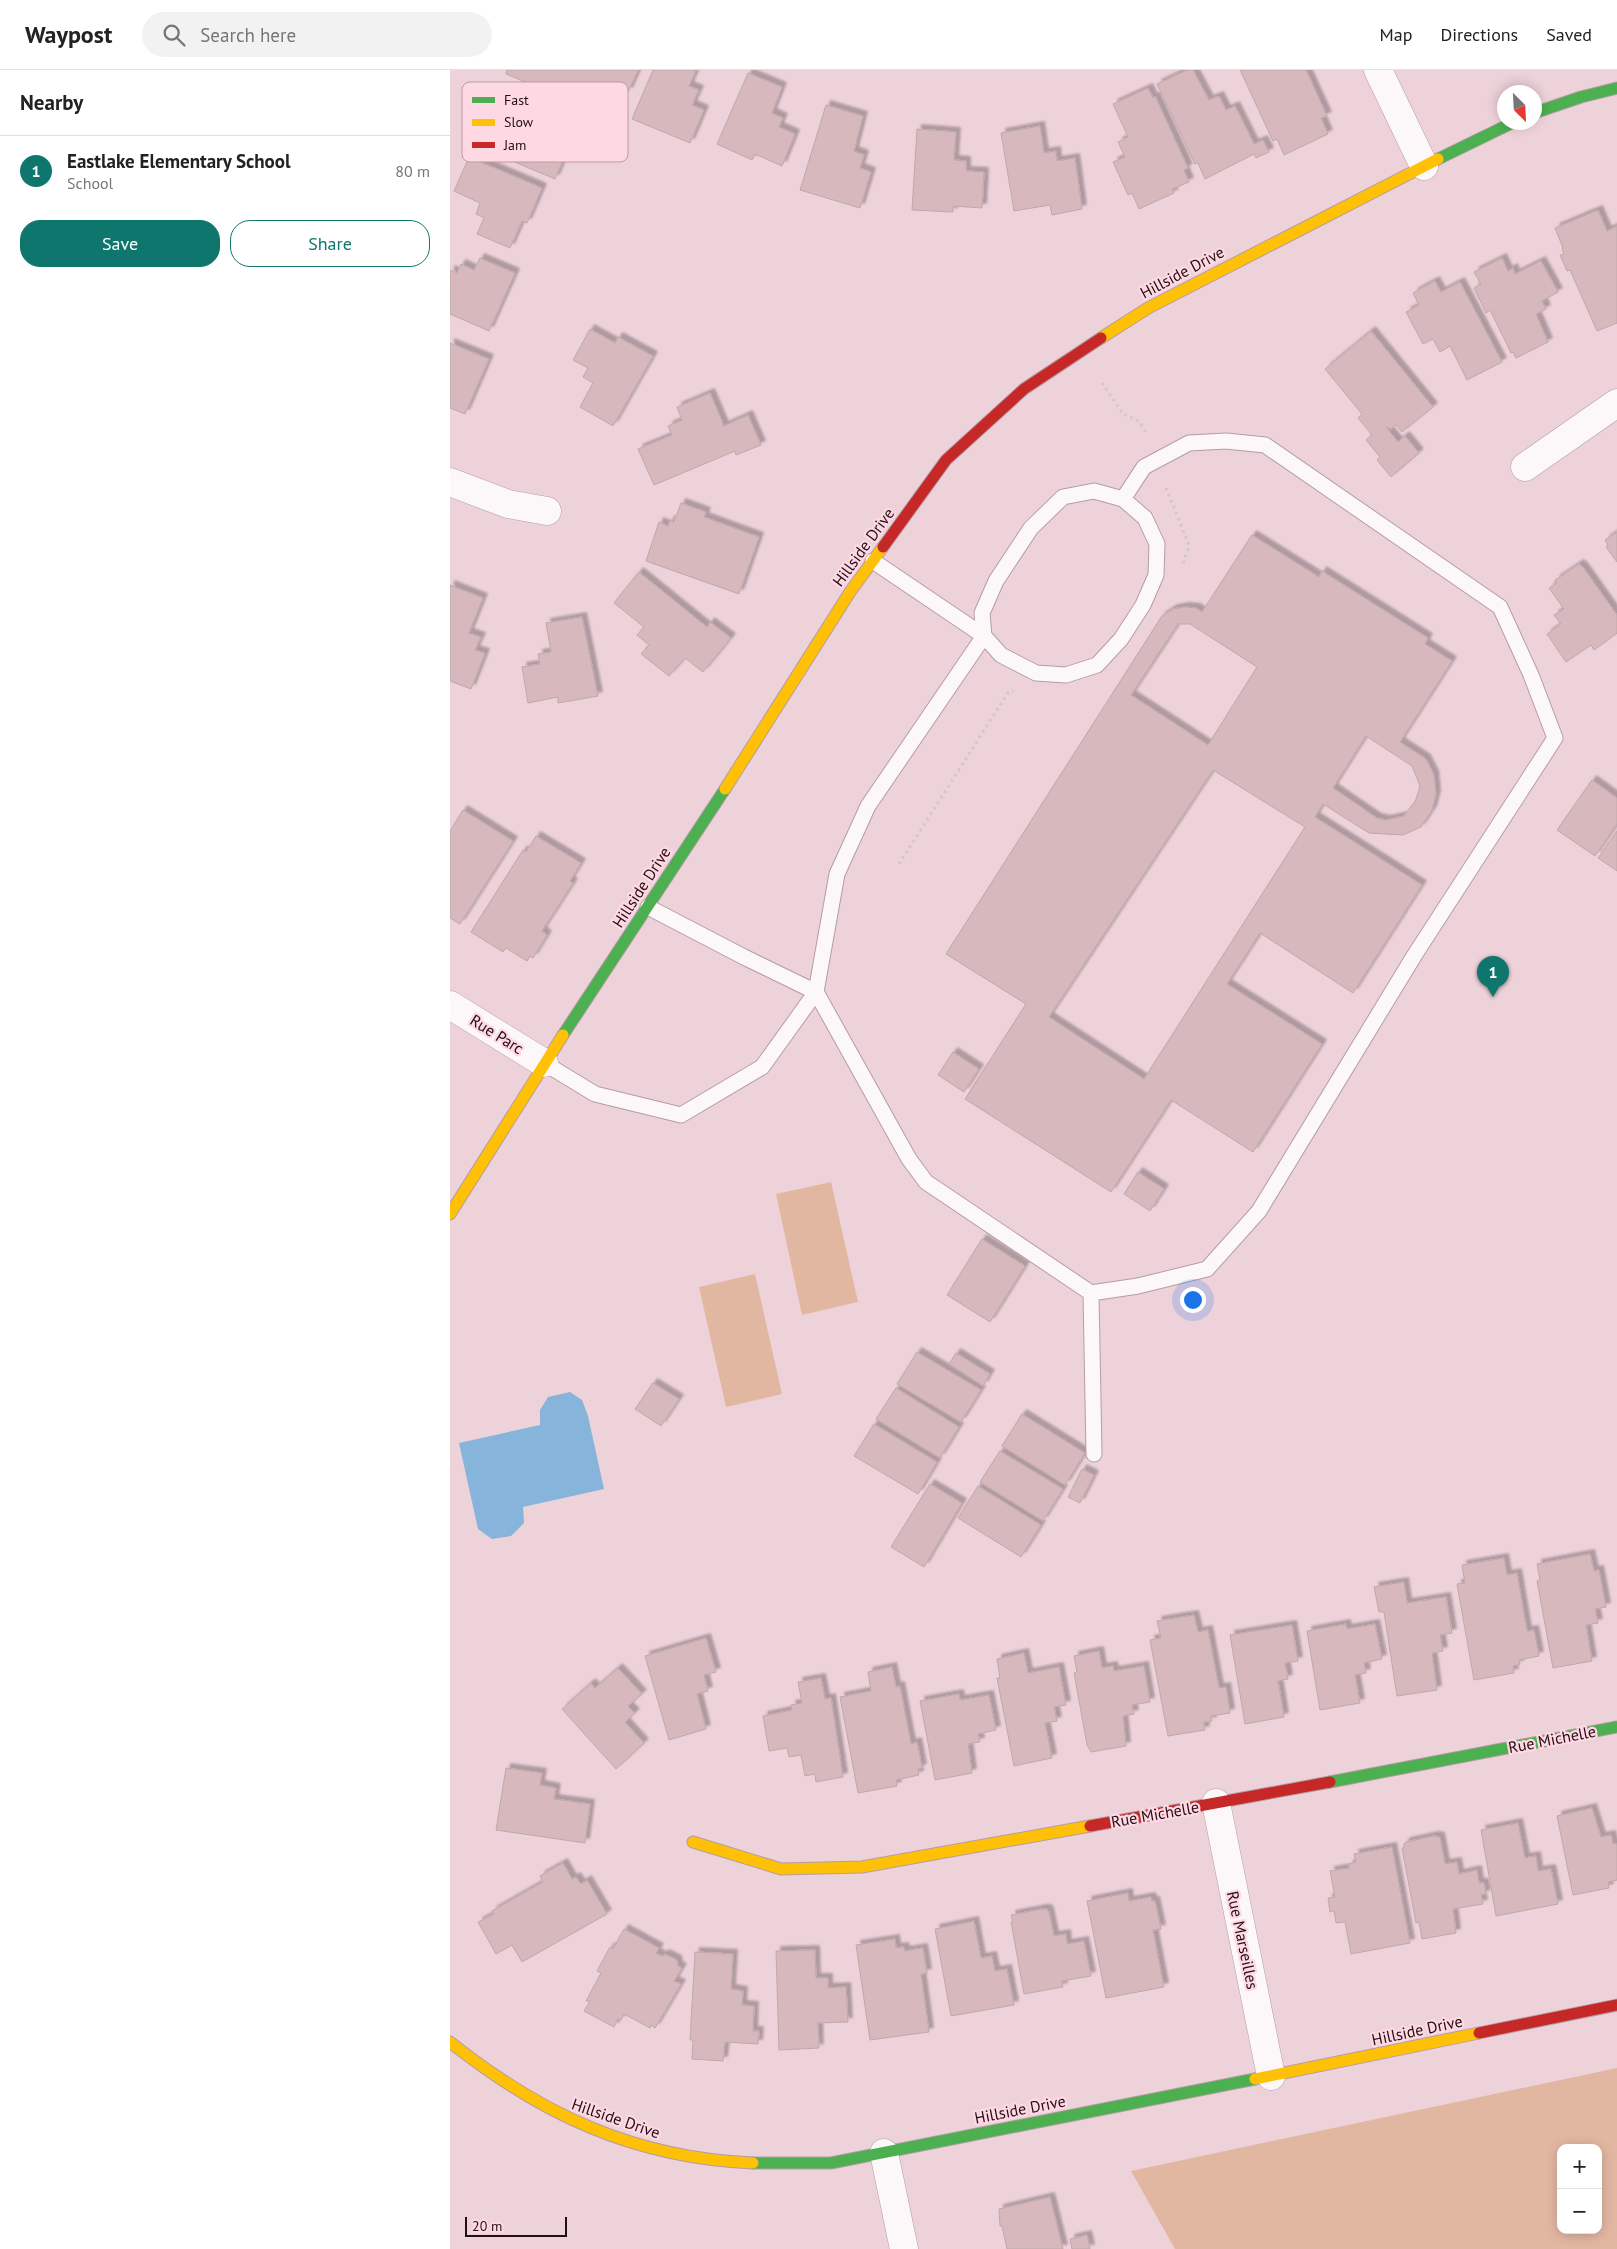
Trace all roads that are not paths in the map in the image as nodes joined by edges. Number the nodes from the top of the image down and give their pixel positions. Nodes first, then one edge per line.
1 (1378, 70) edge
2 (1617, 88) edge
3 (1542, 110) edge
4 (1498, 130) edge
5 (1424, 166) junction
6 (1617, 403) edge
7 (1525, 467) dead end
8 (450, 482) edge
9 (1123, 499) junction
10 (548, 511) dead end
11 (873, 561) junction
12 (984, 636) junction
13 (648, 907) junction
14 (816, 992) junction
15 (450, 1005) edge
16 (544, 1063) junction
17 (450, 1214) edge
18 (1091, 1293) junction
19 (1094, 1454) dead end
20 (1617, 1727) edge
21 (1216, 1803) junction
22 (693, 1842) dead end
23 (1617, 2005) edge
24 (450, 2042) edge
25 (1271, 2076) junction
26 (884, 2153) junction
27 (904, 2249) edge

1 - 5 street
2 - 3 street
4 - 5 street, Hillside Drive
5 - 11 street, Hillside Drive
6 - 7 street
8 - 10 street
9 - 12 lane
9 - 12 lane
9 - 18 lane
11 - 12 lane
11 - 13 street, Hillside Drive
12 - 14 lane
13 - 14 lane
13 - 16 street, Hillside Drive
14 - 16 lane
14 - 18 lane
15 - 16 street, Rue Parc
16 - 17 street, Hillside Drive
18 - 19 lane
20 - 21 street, Rue Michelle
21 - 22 street, Rue Michelle
21 - 25 street, Rue Marseilles
23 - 25 street, Hillside Drive
24 - 26 street, Hillside Drive
25 - 26 street, Hillside Drive
26 - 27 street

